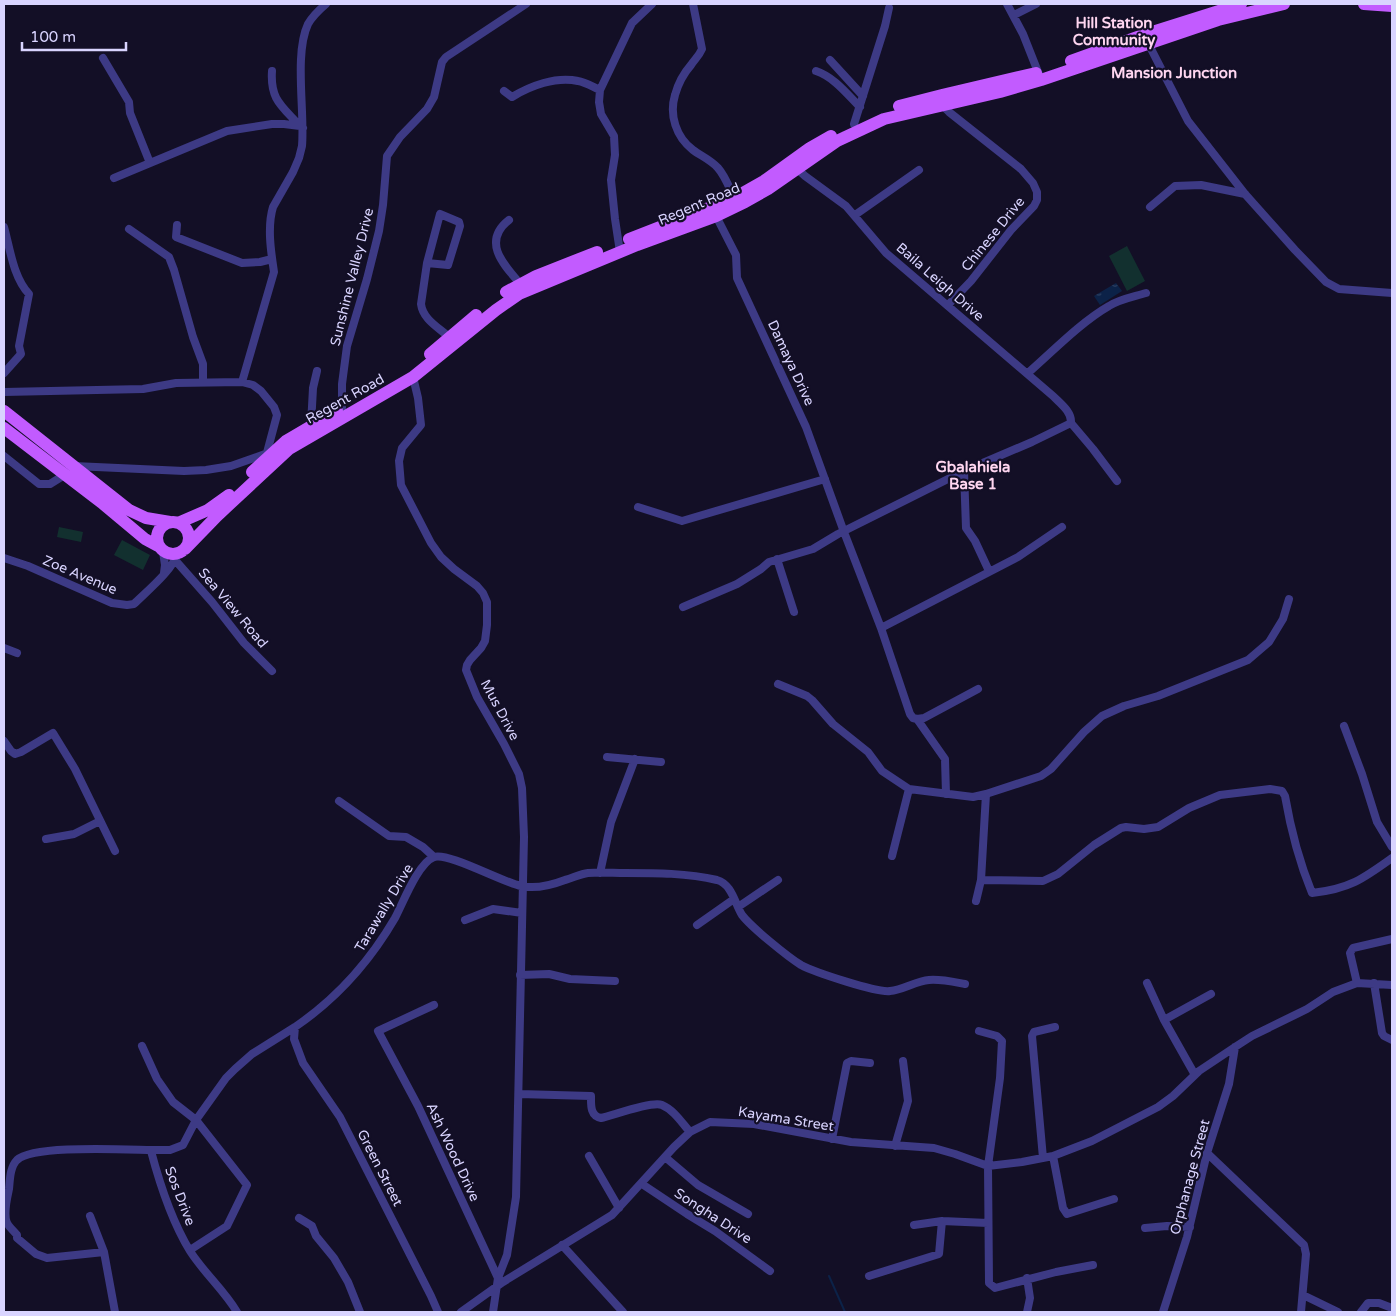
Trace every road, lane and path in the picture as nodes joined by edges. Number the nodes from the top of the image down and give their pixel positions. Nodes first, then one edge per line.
1 (326, 4) edge
2 (526, 4) edge
3 (652, 4) edge
4 (693, 4) edge
5 (1006, 4) edge
6 (1036, 4) edge
7 (1242, 4) edge
8 (1284, 4) edge
9 (1364, 4) edge
10 (1392, 6) edge
11 (889, 8) dead end
12 (1014, 15) junction
13 (1147, 38) junction
14 (103, 58) dead end
15 (830, 60) dead end
16 (272, 71) dead end
17 (816, 71) dead end
18 (1040, 76) junction
19 (600, 90) junction
20 (504, 91) dead end
21 (864, 96) junction
22 (942, 100) junction
23 (860, 107) junction
24 (854, 124) junction
25 (302, 127) junction
26 (150, 163) junction
27 (794, 165) junction
28 (919, 170) dead end
29 (114, 178) dead end
30 (1246, 194) junction
31 (736, 202) junction
32 (1150, 207) dead end
33 (714, 211) junction
34 (855, 215) junction
35 (509, 220) dead end
36 (177, 225) dead end
37 (4, 226) edge
38 (129, 229) dead end
39 (619, 248) junction
40 (272, 259) junction
41 (426, 262) junction
42 (523, 287) junction
43 (1146, 293) dead end
44 (1392, 293) edge
45 (948, 305) junction
46 (452, 340) junction
47 (316, 371) dead end
48 (4, 373) edge
49 (1028, 373) junction
50 (413, 378) junction
51 (203, 382) junction
52 (242, 382) junction
53 (4, 392) edge
54 (342, 408) junction
55 (4, 411) edge
56 (1071, 423) junction
57 (311, 425) junction
58 (4, 428) edge
59 (4, 456) edge
60 (265, 461) junction
61 (70, 470) junction
62 (964, 471) junction
63 (826, 479) junction
64 (1117, 482) dead end
65 (638, 508) dead end
66 (174, 523) junction
67 (1062, 527) dead end
68 (844, 532) junction
69 (161, 549) junction
70 (179, 554) junction
71 (4, 558) edge
72 (777, 559) junction
73 (989, 571) junction
74 (164, 572) junction
75 (1288, 598) dead end
76 (683, 607) dead end
77 (794, 612) dead end
78 (881, 628) junction
79 (4, 648) edge
80 (17, 653) dead end
81 (272, 671) dead end
82 (778, 684) dead end
83 (978, 689) dead end
84 (917, 719) junction
85 (1344, 726) dead end
86 (4, 741) edge
87 (607, 757) dead end
88 (636, 760) junction
89 (662, 762) dead end
90 (909, 789) junction
91 (946, 794) junction
92 (986, 794) junction
93 (339, 801) dead end
94 (100, 821) junction
95 (46, 839) dead end
96 (1392, 847) edge
97 (115, 851) dead end
98 (892, 856) dead end
99 (434, 857) junction
100 (1392, 858) edge
101 (600, 873) junction
102 (778, 880) dead end
103 (981, 880) junction
104 (523, 886) junction
105 (734, 899) junction
106 (976, 901) dead end
107 (738, 907) junction
108 (522, 913) junction
109 (465, 920) dead end
110 (697, 925) dead end
111 (1392, 939) edge
112 (520, 975) junction
113 (615, 981) dead end
114 (1147, 983) dead end
115 (1374, 983) junction
116 (965, 984) dead end
117 (1357, 984) junction
118 (1392, 985) edge
119 (1211, 994) dead end
120 (434, 1005) dead end
121 (1164, 1020) junction
122 (295, 1027) junction
123 (1055, 1027) dead end
124 (979, 1031) dead end
125 (1392, 1040) edge
126 (142, 1046) dead end
127 (1235, 1047) junction
128 (904, 1061) dead end
129 (870, 1063) dead end
130 (1196, 1075) junction
131 (519, 1094) junction
132 (196, 1120) junction
133 (690, 1132) junction
134 (832, 1139) junction
135 (895, 1146) junction
136 (151, 1151) junction
137 (1207, 1153) junction
138 (589, 1156) dead end
139 (1054, 1156) junction
140 (665, 1157) junction
141 (1043, 1158) junction
142 (988, 1166) junction
143 (642, 1184) junction
144 (1114, 1199) dead end
145 (615, 1212) junction
146 (748, 1214) dead end
147 (90, 1216) dead end
148 (298, 1218) dead end
149 (942, 1221) junction
150 (988, 1223) junction
151 (914, 1225) dead end
152 (1190, 1227) junction
153 (1145, 1228) dead end
154 (562, 1245) junction
155 (190, 1250) junction
156 (104, 1252) junction
157 (1093, 1266) dead end
158 (770, 1271) dead end
159 (869, 1276) dead end
160 (1027, 1278) junction
161 (498, 1282) junction
162 (1303, 1295) junction
163 (1392, 1308) edge
164 (115, 1312) edge
165 (237, 1312) edge
166 (360, 1312) edge
167 (438, 1312) edge
168 (461, 1312) edge
169 (492, 1312) edge
170 (623, 1312) edge
171 (1027, 1312) edge
172 (1163, 1312) edge
173 (1301, 1312) edge
174 (1338, 1312) edge
175 (1361, 1312) edge

1 - 25 street
2 - 54 street, Sunshine Valley Drive
3 - 19 street
4 - 31 street
5 - 12 street
6 - 12 street
7 - 13 main road, Regent Road
8 - 13 main road, Regent Road
9 - 10 main road
11 - 21 street
12 - 18 street
13 - 18 main road, Regent Road
13 - 30 street
14 - 26 street
15 - 21 street
16 - 25 street
17 - 23 street
18 - 22 main road, Regent Road
19 - 20 street
19 - 39 street
21 - 23 street
22 - 24 main road, Regent Road
22 - 27 main road, Regent Road
22 - 45 street, Chinese Drive
23 - 24 street
24 - 27 main road, Regent Road
25 - 26 street
25 - 40 street
26 - 29 street
27 - 31 main road, Regent Road
27 - 34 street, Baila Leigh Drive
28 - 34 street
30 - 32 street
30 - 44 street
31 - 33 main road, Regent Road
33 - 39 main road, Regent Road
33 - 63 street, Damaya Drive
34 - 45 street, Baila Leigh Drive
35 - 42 street
36 - 40 street
37 - 48 street
38 - 51 street
39 - 42 main road, Regent Road
40 - 52 street
41 - 41 street
41 - 46 street
42 - 46 main road, Regent Road
43 - 49 street
45 - 49 street, Baila Leigh Drive
46 - 50 main road, Regent Road
46 - 54 main road, Regent Road
47 - 57 street
49 - 56 street, Baila Leigh Drive
50 - 60 main road, Regent Road
50 - 104 street, Mus Drive
51 - 52 street
51 - 53 street
52 - 60 street
54 - 57 main road, Regent Road
55 - 61 main road
56 - 62 street
56 - 64 street, Baila Leigh Drive
57 - 60 main road, Regent Road
58 - 61 main road
59 - 61 street
60 - 61 street
60 - 66 main road, Regent Road
60 - 70 main road, Regent Road
61 - 66 main road
61 - 69 main road
62 - 68 street
62 - 73 street
63 - 65 street
63 - 68 street, Damaya Drive
66 - 69 main road
66 - 70 main road
67 - 73 street
68 - 72 street
68 - 78 street, Damaya Drive
69 - 70 main road
69 - 74 street
70 - 74 street, Zoe Avenue
70 - 81 street, Sea View Road
71 - 74 street, Zoe Avenue
72 - 76 street
72 - 77 street
73 - 78 street
75 - 92 street
78 - 84 street, Damaya Drive
79 - 80 street
82 - 90 street
83 - 84 street
84 - 91 street, Damaya Drive
85 - 96 street
86 - 94 street
87 - 88 street
88 - 89 street
88 - 101 street
90 - 91 street
90 - 98 street
91 - 92 street
92 - 103 street
93 - 99 street
94 - 95 street
94 - 97 street
99 - 104 street
99 - 122 street, Tarawally Drive
100 - 103 street
101 - 104 street
101 - 105 street
102 - 107 street
103 - 106 street
104 - 108 street
105 - 107 street
105 - 110 street
107 - 116 street
108 - 109 street
108 - 112 street
111 - 117 street
112 - 113 street
112 - 131 street
114 - 121 street
115 - 117 street
115 - 118 street
115 - 125 street
117 - 127 street
119 - 121 street
120 - 161 street, Ash Wood Drive
121 - 130 street
122 - 132 street, Tarawally Drive
122 - 167 street, Green Street
123 - 141 street
124 - 142 street
126 - 132 street
127 - 130 street
127 - 137 street, Orphanage Street
128 - 135 street
129 - 134 street
130 - 139 street
131 - 133 street
131 - 161 street
132 - 136 street, Tarawally Drive
132 - 155 street, Sos Drive
133 - 134 street, Kayama Street
133 - 140 street, Kayama Street
134 - 135 street, Kayama Street
135 - 142 street, Kayama Street
136 - 155 street, Sos Drive
136 - 156 street
137 - 152 street, Orphanage Street
137 - 162 street
138 - 145 street
139 - 141 street
139 - 144 street
140 - 143 street, Kayama Street
140 - 146 street
141 - 142 street
142 - 150 street
143 - 145 street, Kayama Street
143 - 158 street, Songha Drive
145 - 154 street, Kayama Street
147 - 156 street
148 - 166 street
149 - 150 street
149 - 151 street
149 - 159 street
150 - 160 street
152 - 153 street
152 - 172 street, Orphanage Street
154 - 161 street, Kayama Street
154 - 170 street
155 - 165 street, Sos Drive
156 - 164 street
157 - 160 street
160 - 171 street
161 - 168 street
161 - 169 street
162 - 173 street
162 - 174 street
163 - 175 street

